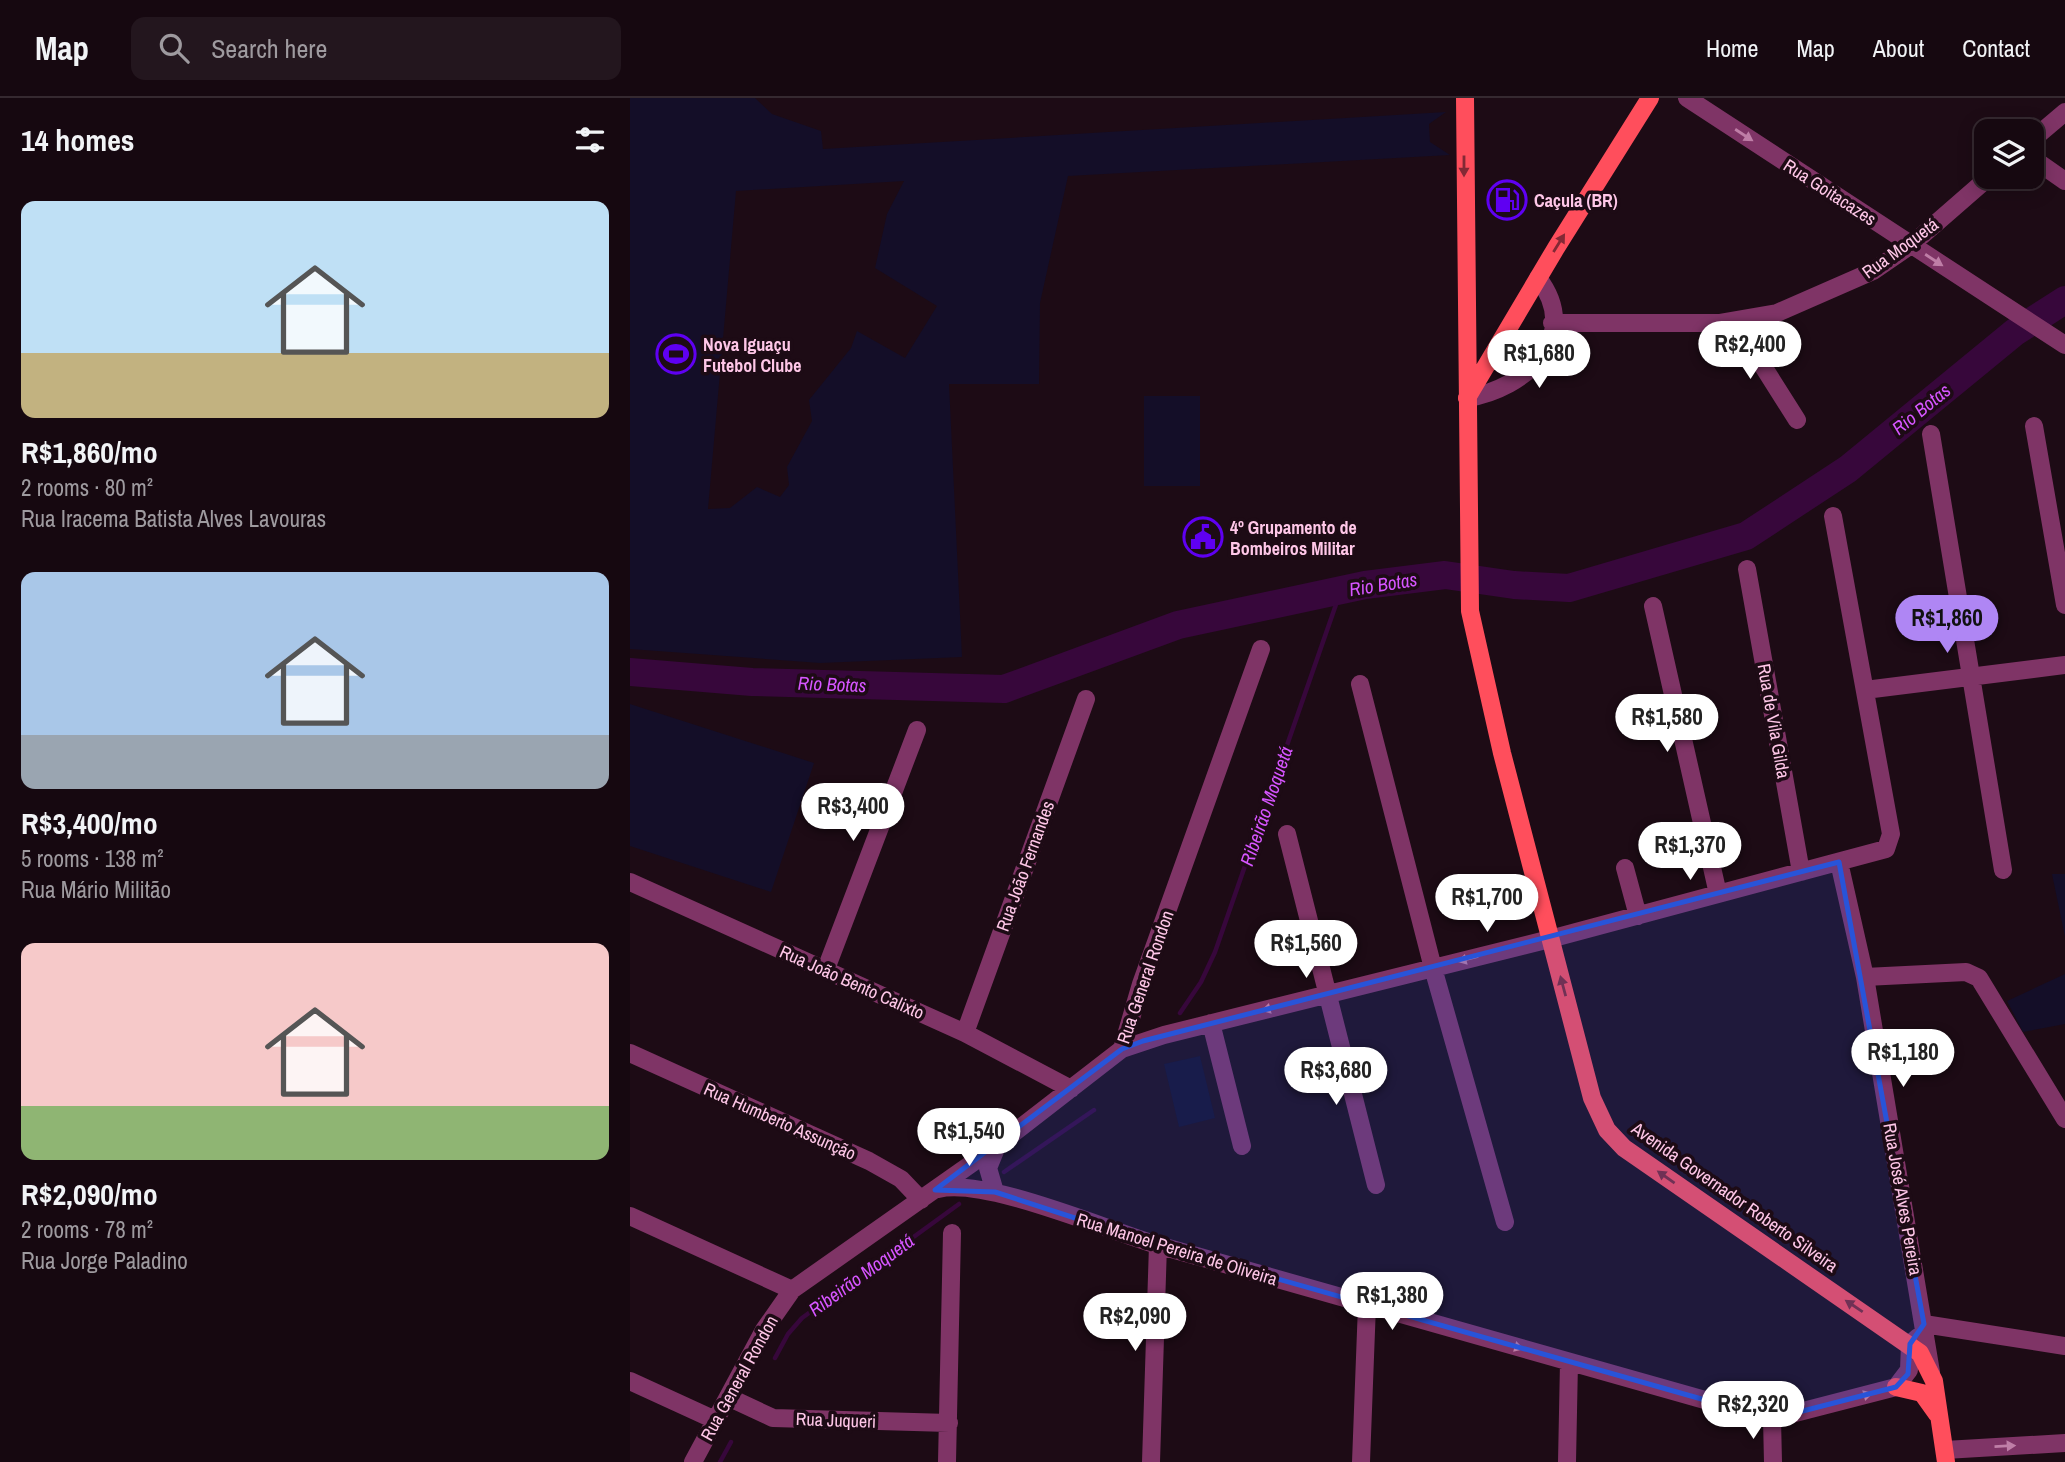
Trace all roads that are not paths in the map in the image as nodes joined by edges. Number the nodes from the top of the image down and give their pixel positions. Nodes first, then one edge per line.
1 (1465, 98) edge
2 (1650, 98) edge
3 (1687, 98) edge
4 (2065, 112) edge
5 (2044, 130) edge
6 (2044, 166) edge
7 (2065, 181) edge
8 (1975, 189) edge
9 (1911, 245) junction
10 (1538, 278) junction
11 (1735, 322) junction
12 (1552, 323) junction
13 (1465, 328) junction
14 (1500, 345) junction
15 (2065, 345) edge
16 (1467, 398) junction
17 (1797, 420) dead end
18 (2034, 426) dead end
19 (1931, 434) dead end
20 (1833, 516) dead end
21 (1747, 569) dead end
22 (2065, 605) edge
23 (1653, 606) dead end
24 (1261, 649) dead end
25 (2065, 665) edge
26 (1970, 677) junction
27 (1360, 684) dead end
28 (1865, 690) junction
29 (1086, 699) dead end
30 (916, 730) dead end
31 (1287, 834) dead end
32 (1839, 862) junction
33 (1625, 868) dead end
34 (2003, 870) dead end
35 (1801, 873) junction
36 (630, 882) edge
37 (1718, 894) junction
38 (1638, 916) junction
39 (1550, 939) junction
40 (1433, 968) junction
41 (826, 969) junction
42 (1865, 977) junction
43 (1326, 994) junction
44 (1211, 1023) junction
45 (965, 1033) junction
46 (1122, 1049) junction
47 (630, 1053) edge
48 (1071, 1089) junction
49 (2065, 1119) edge
50 (998, 1145) junction
51 (1242, 1146) dead end
52 (1376, 1185) dead end
53 (995, 1192) junction
54 (928, 1195) junction
55 (630, 1216) edge
56 (1505, 1222) dead end
57 (952, 1233) dead end
58 (1158, 1245) junction
59 (792, 1290) junction
60 (1367, 1305) junction
61 (1924, 1324) junction
62 (1910, 1344) junction
63 (2065, 1346) edge
64 (1569, 1362) junction
65 (1931, 1372) junction
66 (630, 1381) edge
67 (1896, 1387) junction
68 (728, 1397) junction
69 (1772, 1419) junction
70 (715, 1420) junction
71 (1940, 1420) junction
72 (949, 1423) junction
73 (2065, 1443) edge
74 (1945, 1456) edge
75 (693, 1462) edge
76 (947, 1462) edge
77 (1151, 1462) edge
78 (1362, 1462) edge
79 (1567, 1462) edge
80 (1773, 1462) edge

1 -> 13 main road, Avenida Governador Roberto Silveira
10 -> 2 main road
3 -> 9 street, Rua Goitacazes
4 - 5 street
6 - 7 street
8 - 9 street, Rua Moquetá
9 - 11 street, Rua Moquetá
9 -> 15 street, Rua Goitacazes
10 - 12 street
10 - 14 main road
11 - 12 street, Rua Moquetá
11 - 17 street
12 - 16 street
13 - 14 main road
13 - 16 main road, Avenida Governador Roberto Silveira
14 - 16 main road
16 - 39 main road, Avenida Governador Roberto Silveira
18 - 22 street
19 - 26 street
20 - 28 street
21 - 35 street, Rua de Vila Gilda
23 - 37 street
24 - 46 street, Rua General Rondon
25 - 26 street
26 - 28 street
26 - 34 street
27 - 40 street
28 - 32 street
29 - 45 street, Rua João Fernandes
30 - 41 street
31 - 43 street
32 - 35 street
32 - 42 street, Rua José Alves Pereira
33 - 38 street
35 - 37 street
36 - 41 street, Rua João Bento Calixto
37 - 38 street
38 - 39 street
39 -> 40 street
62 -> 39 main road, Avenida Governador Roberto Silveira
40 - 43 street
40 - 56 street
41 - 45 street, Rua João Bento Calixto
42 - 49 street
42 - 61 street, Rua José Alves Pereira
43 -> 44 street
43 - 52 street
44 - 46 street
44 - 51 street
45 - 48 street, Rua João Bento Calixto
46 - 48 street, Rua General Rondon
47 - 54 street, Rua Humberto Assunção
48 - 50 street, Rua General Rondon
50 - 53 street
50 - 54 street, Rua General Rondon
53 - 54 street, Rua Manoel Pereira de Oliveira
53 - 58 street, Rua Manoel Pereira de Oliveira
54 - 59 street, Rua General Rondon
55 - 59 street
57 - 72 street
58 - 60 street, Rua Manoel Pereira de Oliveira
58 - 77 street
59 - 68 street, Rua General Rondon
60 -> 64 street, Rua Manoel Pereira de Oliveira
60 - 78 street
61 - 62 street
61 - 63 street
61 - 65 street, Rua José Alves Pereira
62 - 65 main road, Avenida Governador Roberto Silveira
62 - 67 street
64 - 69 street, Rua Manoel Pereira de Oliveira
64 - 79 street
65 - 71 main road, Avenida Governador Roberto Silveira
66 - 70 street
69 -> 67 street
67 - 71 main road
68 - 70 street, Rua General Rondon
68 - 72 street, Rua Juqueri
69 - 80 street
70 - 75 street, Rua General Rondon
71 - 74 main road, Avenida Governador Roberto Silveira
72 - 76 street
74 -> 73 street

